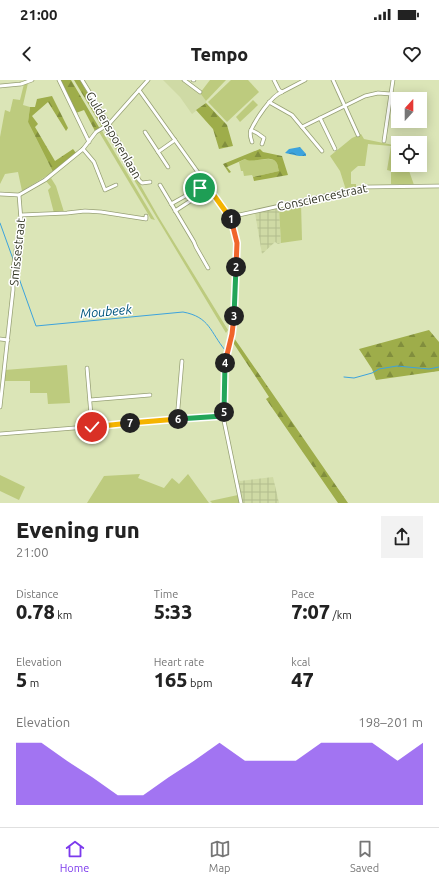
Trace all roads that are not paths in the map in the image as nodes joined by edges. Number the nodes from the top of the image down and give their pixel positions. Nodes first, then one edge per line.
1 (32, 80) edge
2 (59, 80) edge
3 (82, 80) edge
4 (141, 80) edge
5 (148, 80) edge
6 (184, 80) edge
7 (274, 80) edge
8 (305, 80) edge
9 (333, 80) edge
10 (393, 80) edge
11 (143, 85) junction
12 (0, 86) edge
13 (139, 90) junction
14 (280, 91) junction
15 (200, 92) dead end
16 (391, 92) edge
17 (391, 94) joint
18 (269, 102) junction
19 (345, 105) junction
20 (320, 118) junction
21 (108, 125) junction
22 (302, 127) junction
23 (251, 130) junction
24 (145, 132) dead end
25 (358, 135) dead end
26 (175, 140) junction
27 (384, 141) dead end
28 (89, 142) junction
29 (252, 142) dead end
30 (262, 144) dead end
31 (83, 149) junction
32 (335, 149) dead end
33 (322, 151) dead end
34 (158, 152) junction
35 (168, 167) dead end
36 (150, 182) dead end
37 (116, 185) dead end
38 (160, 185) dead end
39 (439, 186) edge
40 (207, 188) junction
41 (0, 194) edge
42 (19, 195) junction
43 (171, 204) junction
44 (175, 211) junction
45 (21, 215) junction
46 (146, 216) dead end
47 (230, 217) junction
48 (208, 268) dead end
49 (0, 339) edge
50 (8, 340) junction
51 (182, 361) dead end
52 (87, 368) dead end
53 (150, 394) dead end
54 (90, 400) junction
55 (0, 407) edge
56 (223, 416) junction
57 (177, 420) junction
58 (92, 427) junction
59 (0, 434) edge
60 (241, 503) edge

1 - 12 street
2 - 28 street
3 - 21 street, Guldensporenlaan
4 - 11 street
5 - 11 street
6 - 15 street
7 - 14 street
8 - 14 street
9 - 19 street
10 - 16 street
11 - 13 street
13 - 21 street
13 - 26 street
14 - 18 street
17 - 19 street
17 - 27 street
18 - 22 street
18 - 23 street
19 - 20 street
19 - 25 street
20 - 22 street
20 - 32 street
21 - 28 street
21 - 36 street, Guldensporenlaan
22 - 33 street
23 - 29 street
23 - 30 street
24 - 34 street
26 - 34 street
26 - 40 street
28 - 31 street
31 - 37 street
31 - 42 street
34 - 35 street
38 - 43 street
39 - 47 street, Consciencestraat
40 - 43 street
40 - 44 street
40 - 47 street
41 - 42 street
42 - 45 street, Smissestraat
43 - 44 street
44 - 48 street
45 - 46 street
45 - 50 street, Smissestraat
47 - 56 street
49 - 50 street
50 - 55 street, Smissestraat
51 - 57 street
52 - 54 street
53 - 54 street
54 - 58 street
56 - 57 street
56 - 60 street
57 - 58 street
58 - 59 street

